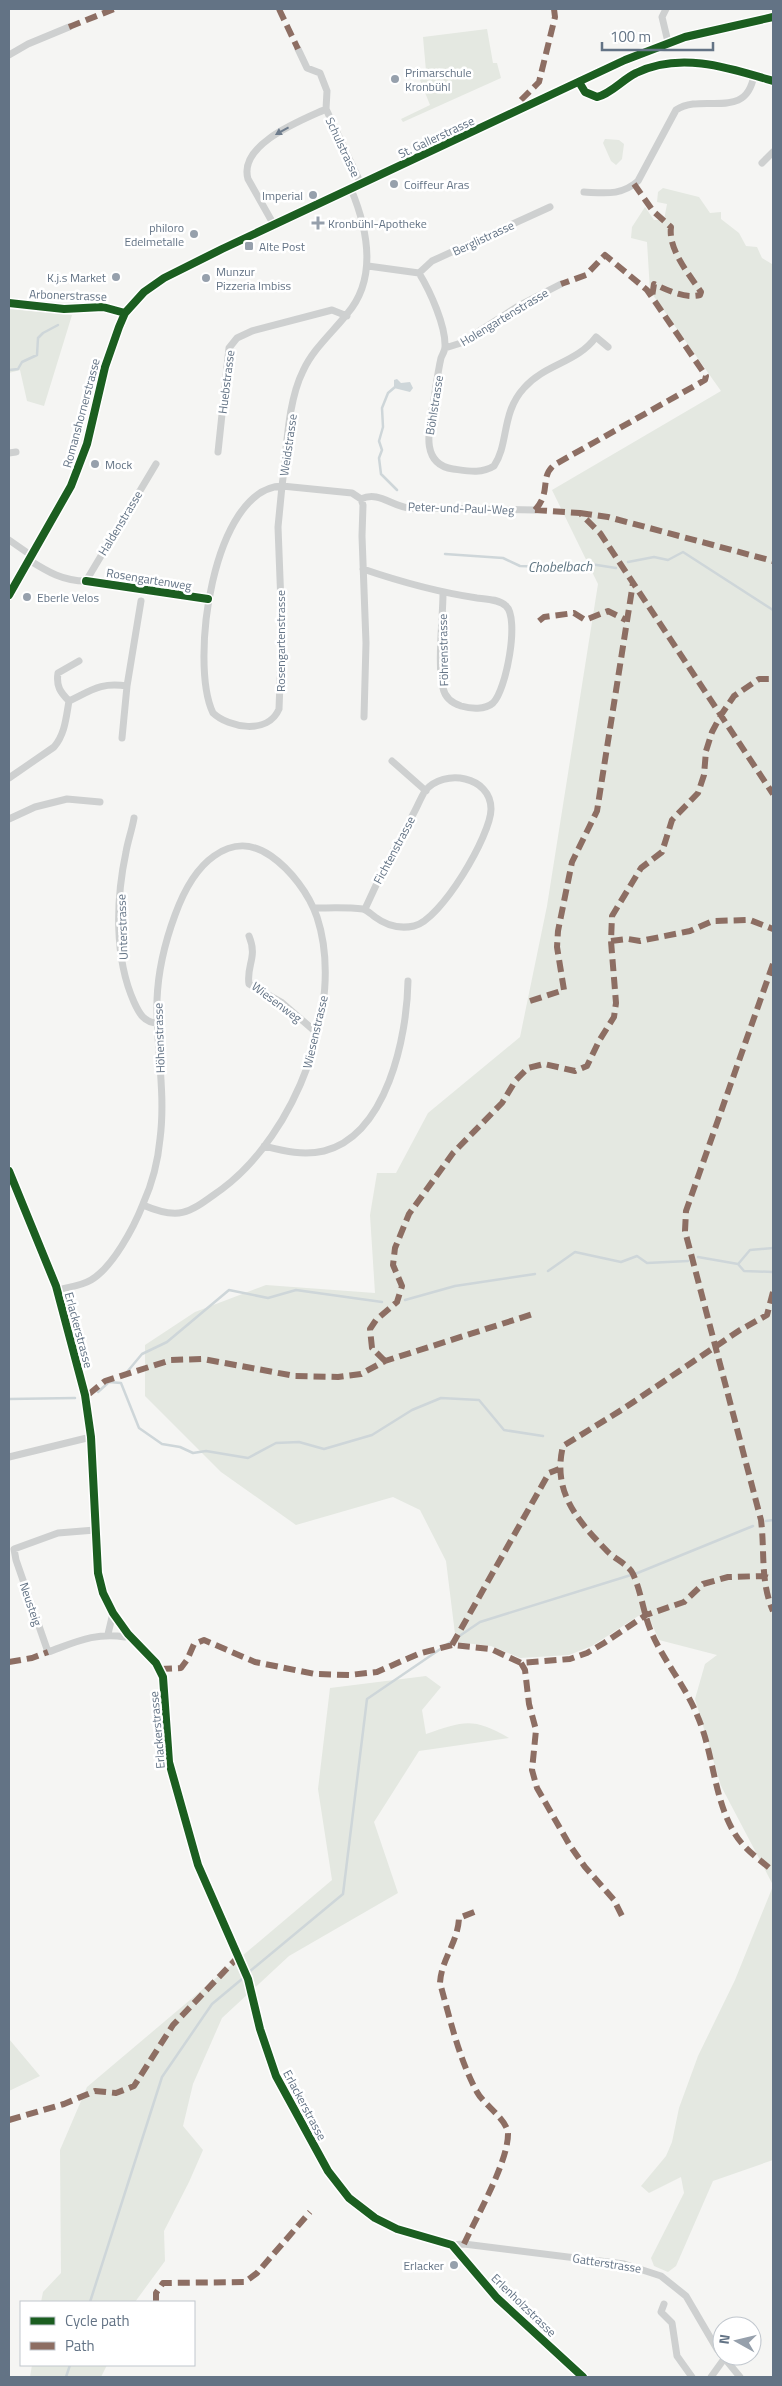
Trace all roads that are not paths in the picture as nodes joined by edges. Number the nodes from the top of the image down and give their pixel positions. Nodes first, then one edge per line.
1 (660, 9) edge
2 (666, 9) edge
3 (662, 17) junction
4 (773, 17) edge
5 (70, 27) dead end
6 (668, 42) junction
7 (298, 49) dead end
8 (9, 55) edge
9 (754, 75) junction
10 (773, 81) edge
11 (579, 82) junction
12 (326, 110) junction
13 (773, 152) edge
14 (762, 163) dead end
15 (356, 186) junction
16 (584, 192) dead end
17 (550, 207) dead end
18 (274, 225) junction
19 (368, 266) junction
20 (419, 273) junction
21 (561, 284) dead end
22 (9, 303) edge
23 (125, 313) junction
24 (347, 316) junction
25 (608, 347) dead end
26 (445, 348) junction
27 (218, 452) dead end
28 (156, 464) dead end
29 (282, 486) junction
30 (361, 499) junction
31 (535, 510) dead end
32 (9, 540) edge
33 (30, 558) junction
34 (363, 569) junction
35 (443, 593) junction
36 (9, 595) edge
37 (141, 601) dead end
38 (78, 661) dead end
39 (127, 686) junction
40 (69, 701) junction
41 (364, 717) dead end
42 (122, 738) dead end
43 (392, 761) dead end
44 (9, 778) edge
45 (426, 791) junction
46 (100, 802) dead end
47 (134, 818) dead end
48 (9, 819) edge
49 (298, 884) joint
50 (314, 908) junction
51 (364, 909) junction
52 (249, 936) dead end
53 (408, 981) dead end
54 (158, 1023) junction
55 (317, 1033) junction
56 (264, 1146) junction
57 (9, 1171) edge
58 (143, 1205) junction
59 (57, 1290) junction
60 (91, 1437) junction
61 (9, 1457) edge
62 (95, 1530) junction
63 (11, 1550) edge
64 (113, 1613) junction
65 (108, 1634) junction
66 (128, 1634) junction
67 (452, 2245) junction
68 (664, 2304) dead end
69 (712, 2340) edge
70 (719, 2366) edge
71 (730, 2366) edge
72 (583, 2377) edge
73 (692, 2377) edge
74 (711, 2377) edge
75 (740, 2377) edge

1 - 3 street
2 - 3 street
3 - 6 street
4 - 6 main road, St. Gallerstrasse
5 - 8 street
6 - 11 main road, St. Gallerstrasse
7 - 12 street, Schulstrasse
9 - 10 street
9 - 11 street
9 - 16 street
11 - 15 main road, St. Gallerstrasse
12 - 15 street, Schulstrasse
12 -> 18 street, Schulstrasse
13 - 14 street
15 - 18 main road, St. Gallerstrasse
15 - 19 street, Weidstrasse
17 - 20 street, Berglistrasse
18 - 23 main road, St. Gallerstrasse
19 - 20 street
19 - 24 street, Weidstrasse
20 - 26 street, Böhlstrasse
21 - 26 street, Holengartenstrasse
22 - 23 main road, Arbonerstrasse
23 - 33 main road, Romanshornerstrasse
24 - 27 street, Huebstrasse
24 - 29 street, Weidstrasse
25 - 26 street, Böhlstrasse
28 - 33 street, Haldenstrasse
29 - 29 street, Rosengartenstrasse
29 - 30 street, Weidstrasse
30 - 31 street, Peter-und-Paul-Weg
30 - 34 street
32 - 33 street
33 - 36 main road, Romanshornerstrasse
34 - 35 street, Föhrenstrasse
34 - 41 street
35 - 35 street, Föhrenstrasse
37 - 39 street
38 - 40 street
39 - 40 street
39 - 42 street
40 - 44 street
43 - 45 street
45 - 51 street, Fichtenstrasse
45 - 51 street, Fichtenstrasse
46 - 48 street
47 - 54 street, Unterstrasse
49 - 50 street, Wiesenstrasse
49 - 54 street, Höhenstrasse
50 - 51 street
50 - 55 street, Wiesenstrasse
52 - 55 street, Wiesenweg
53 - 56 street
54 - 58 street, Höhenstrasse
55 - 56 street, Wiesenstrasse
56 - 58 street, Wiesenstrasse
57 - 59 street, Erlackerstrasse
58 - 59 street, Höhenstrasse
59 - 60 street, Erlackerstrasse
60 - 61 street
60 - 62 street, Erlackerstrasse
62 - 63 street, Neusteig
62 - 64 street, Erlackerstrasse
63 - 65 street, Neusteig
64 - 65 street
64 - 66 street, Erlackerstrasse
65 - 66 street
66 - 67 street, Erlackerstrasse
67 - 69 street, Gatterstrasse
67 - 72 street, Erlenholzstrasse
68 - 73 street
70 - 74 street
71 - 75 street, Gatterstrasse

